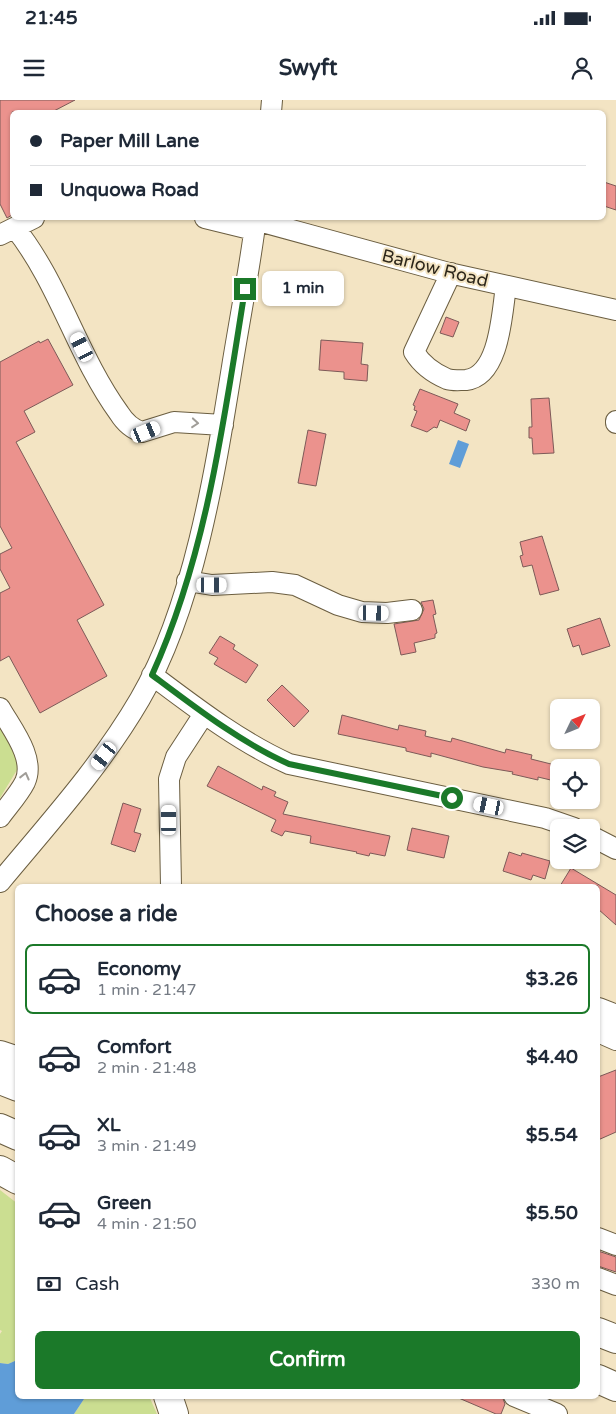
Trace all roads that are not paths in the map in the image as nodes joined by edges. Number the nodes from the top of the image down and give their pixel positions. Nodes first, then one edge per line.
1 (30, 220) edge
2 (225, 220) edge
3 (255, 223) edge
4 (7, 231) edge
5 (451, 273) junction
6 (506, 286) junction
7 (616, 310) edge
8 (223, 425) junction
9 (187, 581) junction
10 (412, 610) dead end
11 (152, 675) junction
12 (0, 708) edge
13 (204, 714) junction
14 (0, 817) edge
15 (550, 820) edge
16 (600, 841) edge
17 (616, 849) edge
18 (0, 882) edge
19 (171, 884) edge
20 (600, 1013) edge
21 (616, 1020) edge
22 (600, 1033) edge
23 (616, 1040) edge
24 (0, 1055) edge
25 (15, 1060) edge
26 (0, 1080) edge
27 (15, 1087) edge
28 (0, 1128) edge
29 (15, 1135) edge
30 (0, 1166) edge
31 (0, 1170) edge
32 (15, 1173) edge
33 (15, 1178) edge
34 (600, 1239) edge
35 (616, 1246) edge
36 (600, 1279) edge
37 (616, 1285) edge
38 (600, 1333) edge
39 (616, 1339) edge
40 (600, 1380) edge
41 (616, 1387) edge
42 (169, 1399) edge
43 (521, 1399) edge
44 (174, 1414) edge
45 (557, 1414) edge

1 - 4 street
2 - 3 street, Barlow Road
3 - 5 street, Barlow Road
3 - 8 street
4 -> 8 street
5 - 6 street, Barlow Road
5 - 6 street
6 - 7 street, Barlow Road
8 - 9 street
9 - 10 street
9 - 11 street
11 - 13 street
11 - 18 street
14 -> 12 street
13 - 15 street
13 - 19 street
16 - 17 street
20 - 21 highway
22 - 23 street
24 - 25 highway
26 - 27 highway
28 - 29 highway
30 - 32 street
31 - 33 highway
34 - 35 street
36 - 37 street
38 - 39 highway
40 - 41 highway
42 - 44 highway
43 - 45 street

